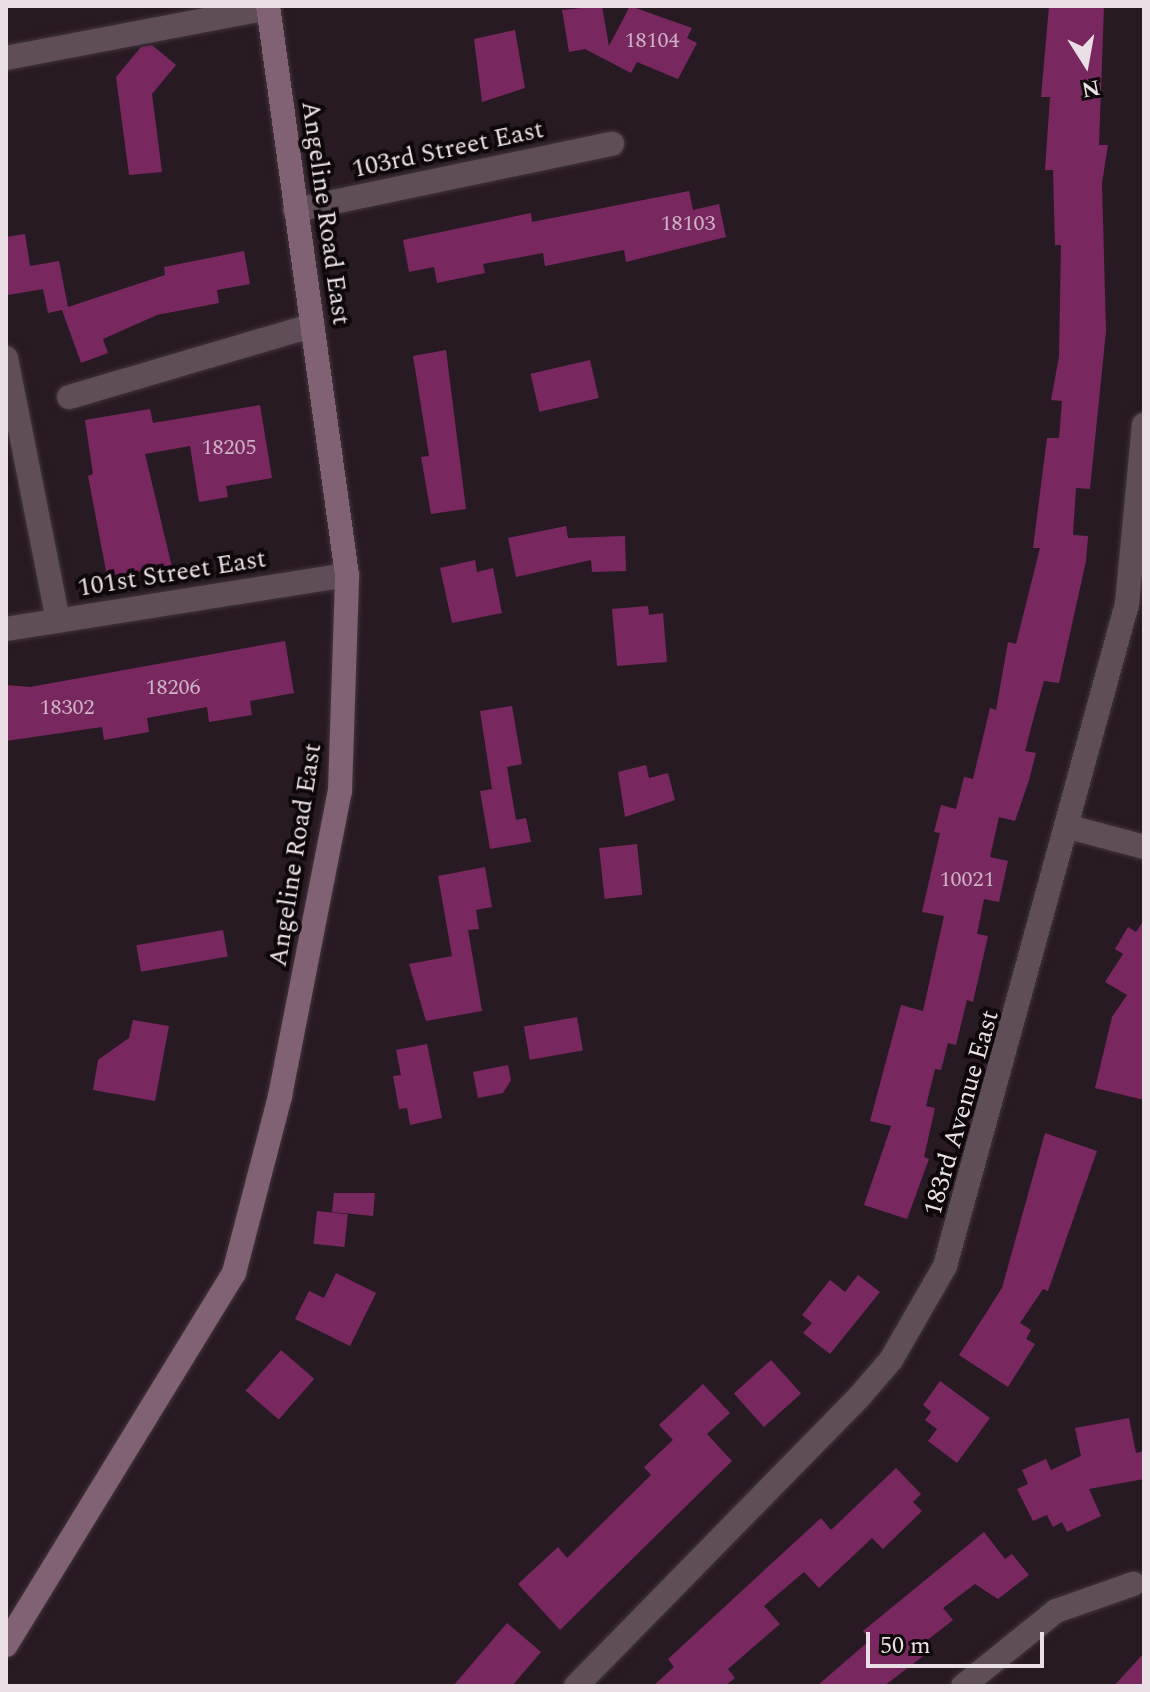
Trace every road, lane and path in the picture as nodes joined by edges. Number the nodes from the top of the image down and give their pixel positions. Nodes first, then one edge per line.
1 (268, 7) edge
2 (6, 58) edge
3 (612, 144) dead end
4 (295, 210) junction
5 (313, 325) junction
6 (7, 358) edge
7 (69, 397) dead end
8 (1144, 425) edge
9 (347, 575) junction
10 (58, 620) junction
11 (6, 629) edge
12 (1069, 827) junction
13 (1144, 847) edge
14 (1133, 1584) dead end
15 (6, 1645) edge
16 (576, 1686) edge
17 (963, 1686) edge

1 - 2 street
1 - 4 street, Angeline Road East
3 - 4 street, 103rd Street East
4 - 5 street, Angeline Road East
5 - 7 street
5 - 9 street, Angeline Road East
6 - 10 street
8 - 12 street, 183rd Avenue East
9 - 10 street, 101st Street East
9 - 15 street, Angeline Road East
10 - 11 street, 101st Street East
12 - 13 street
12 - 16 street, 183rd Avenue East
14 - 17 street

